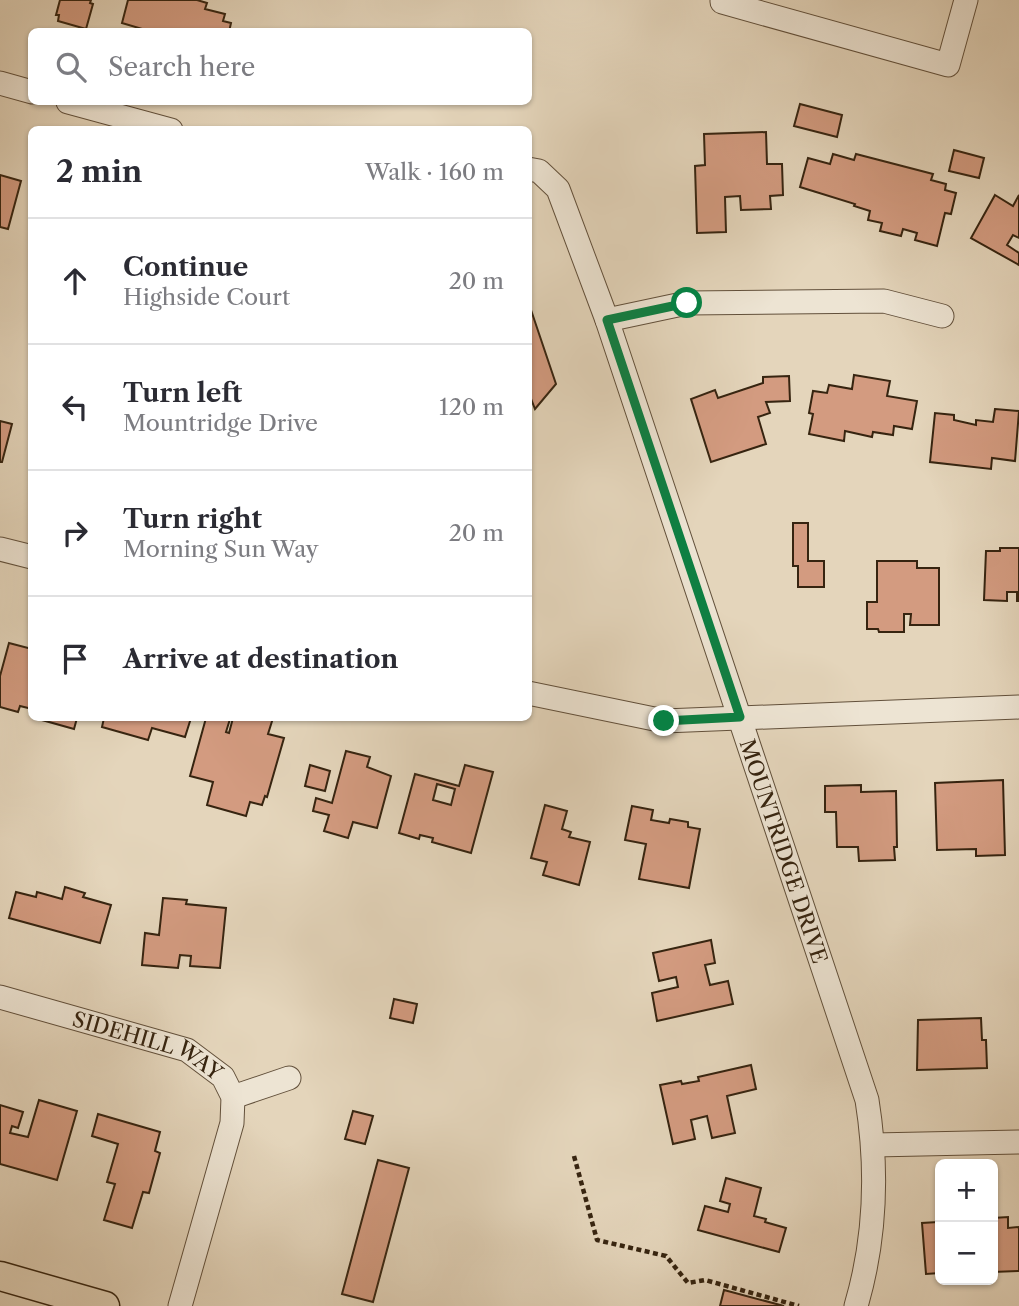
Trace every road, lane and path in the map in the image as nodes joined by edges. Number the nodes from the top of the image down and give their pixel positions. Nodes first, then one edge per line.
1 (722, 0) edge
2 (965, 0) edge
3 (0, 83) edge
4 (28, 91) edge
5 (79, 105) edge
6 (156, 126) edge
7 (534, 170) edge
8 (942, 316) dead end
9 (607, 320) junction
10 (0, 549) edge
11 (28, 556) edge
12 (532, 694) edge
13 (1019, 707) edge
14 (740, 717) junction
15 (0, 997) edge
16 (289, 1078) dead end
17 (233, 1097) junction
18 (1019, 1142) edge
19 (874, 1145) junction
20 (574, 1156) dead end
21 (0, 1276) edge
22 (105, 1306) edge
23 (180, 1306) edge
24 (799, 1306) edge
25 (856, 1306) edge

1 - 2 street
3 - 4 street
5 - 6 street
7 - 9 street, MOUNTRIDGE DRIVE
8 - 9 street
9 - 14 street, MOUNTRIDGE DRIVE
10 - 11 street
12 - 14 street
13 - 14 street
14 - 19 street, MOUNTRIDGE DRIVE
15 - 17 street, SIDEHILL WAY
16 - 17 street
17 - 23 street, SIDEHILL WAY
18 - 19 street
19 - 25 street, MOUNTRIDGE DRIVE
20 - 24 path
21 - 22 main road

